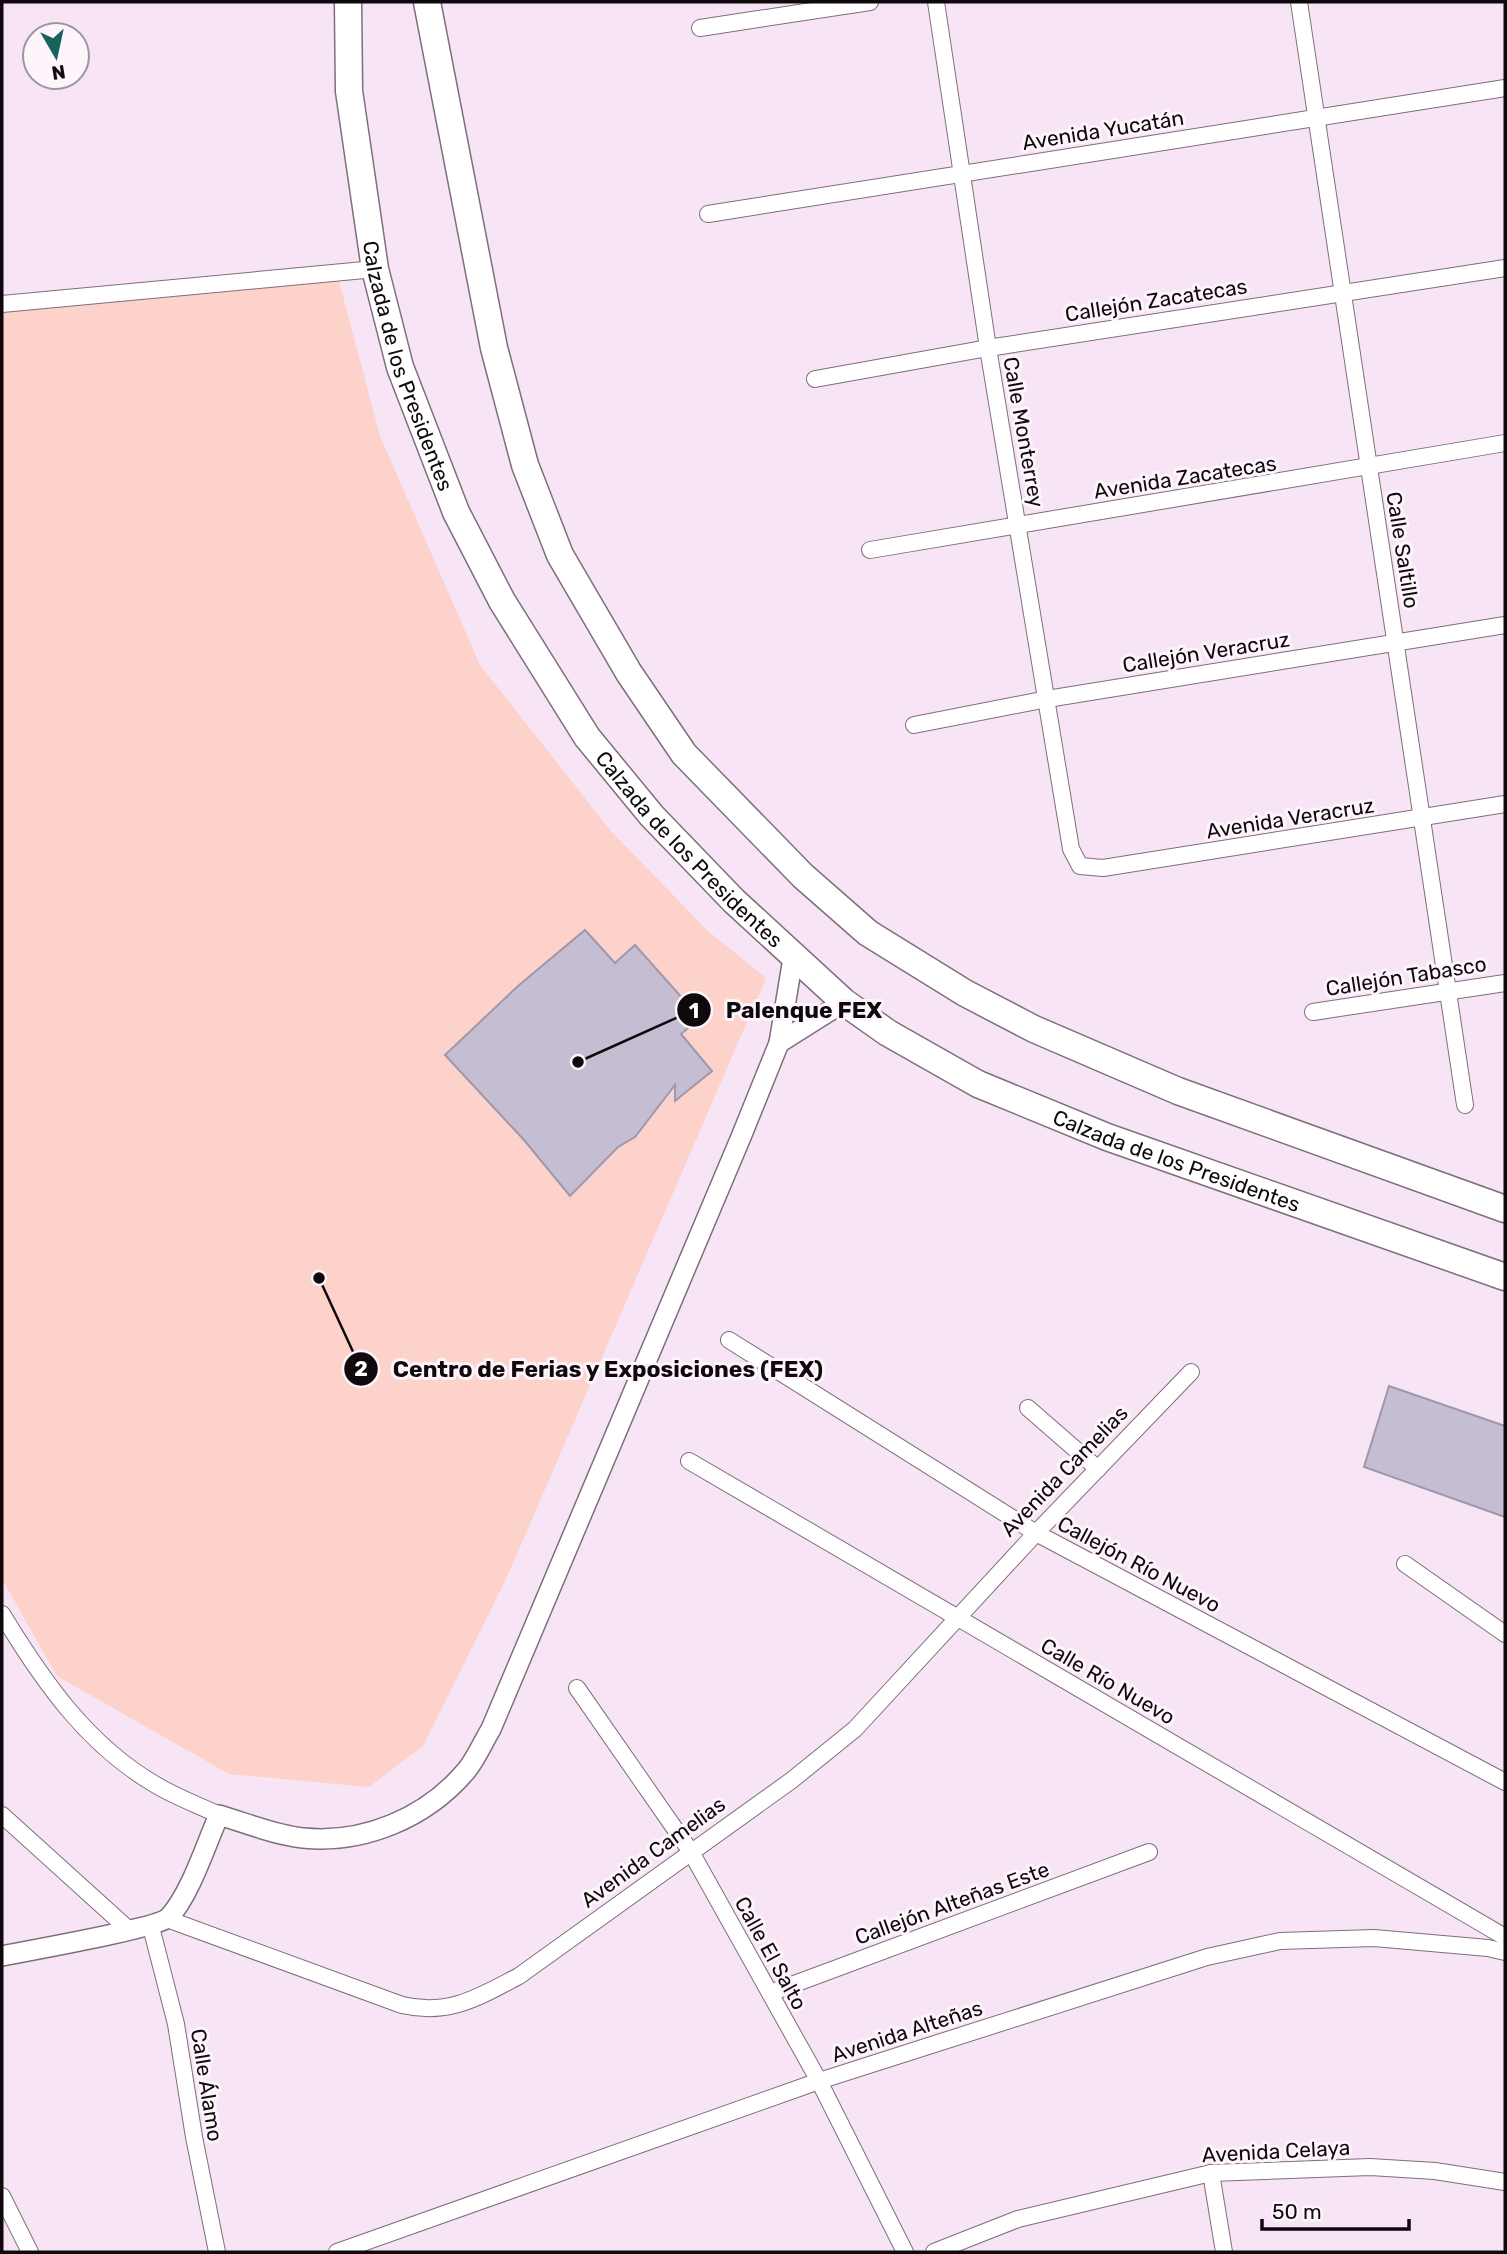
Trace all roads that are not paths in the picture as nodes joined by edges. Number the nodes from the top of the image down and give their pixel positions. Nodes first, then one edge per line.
1 (348, 2) edge
2 (427, 2) edge
3 (870, 2) edge
4 (936, 2) edge
5 (1299, 2) edge
6 (700, 28) dead end
7 (1505, 88) edge
8 (1317, 118) junction
9 (963, 174) junction
10 (708, 214) dead end
11 (1505, 268) edge
12 (375, 269) junction
13 (1343, 292) junction
14 (2, 304) edge
15 (988, 348) junction
16 (815, 379) dead end
17 (1505, 443) edge
18 (1369, 467) junction
19 (1018, 526) junction
20 (870, 550) dead end
21 (1505, 625) edge
22 (1396, 643) junction
23 (1047, 699) junction
24 (914, 725) dead end
25 (1505, 804) edge
26 (1422, 819) junction
27 (1080, 866) joint
28 (793, 958) junction
29 (1505, 983) edge
30 (1448, 992) junction
31 (844, 1002) junction
32 (1313, 1012) dead end
33 (779, 1043) junction
34 (1465, 1105) dead end
35 (1505, 1209) edge
36 (1505, 1278) edge
37 (729, 1340) dead end
38 (1191, 1372) dead end
39 (1028, 1408) dead end
40 (689, 1461) dead end
41 (1098, 1469) junction
42 (1036, 1533) junction
43 (1405, 1564) dead end
44 (2, 1614) edge
45 (957, 1618) junction
46 (1505, 1634) edge
47 (578, 1688) dead end
48 (1505, 1782) edge
49 (2, 1815) edge
50 (219, 1815) junction
51 (691, 1852) junction
52 (1149, 1852) dead end
53 (159, 1923) junction
54 (128, 1929) junction
55 (1505, 1937) edge
56 (1505, 1952) edge
57 (2, 1956) edge
58 (770, 1993) junction
59 (819, 2081) junction
60 (1211, 2173) junction
61 (1505, 2182) edge
62 (2, 2196) edge
63 (30, 2252) edge
64 (218, 2252) edge
65 (337, 2252) edge
66 (905, 2252) edge
67 (934, 2252) edge
68 (1224, 2252) edge

1 - 12 highway, Calzada de los Presidentes
2 - 35 highway
3 - 6 street
4 - 9 street, Calle Monterrey
5 - 8 street, Calle Saltillo
7 - 8 street, Avenida Yucatán
8 - 9 street, Avenida Yucatán
8 - 13 street, Calle Saltillo
9 - 10 street, Avenida Yucatán
9 - 15 street, Calle Monterrey
11 - 13 street, Callejón Zacatecas
12 - 14 street
12 - 28 highway, Calzada de los Presidentes
13 - 15 street, Callejón Zacatecas
13 - 18 street, Calle Saltillo
15 - 16 street, Callejón Zacatecas
15 - 19 street, Calle Monterrey
17 - 18 street, Avenida Zacatecas
18 - 19 street, Avenida Zacatecas
18 - 22 street, Calle Saltillo
19 - 20 street, Avenida Zacatecas
19 - 23 street, Calle Monterrey
21 - 22 street, Callejón Veracruz
22 - 23 street, Callejón Veracruz
22 - 26 street, Calle Saltillo
23 - 24 street, Callejón Veracruz
23 - 27 street, Calle Monterrey
25 - 26 street, Avenida Veracruz
26 - 27 street, Avenida Veracruz
26 - 30 street, Calle Saltillo
28 - 31 highway, Calzada de los Presidentes
28 - 33 street
29 - 30 street, Callejón Tabasco
30 - 32 street, Callejón Tabasco
30 - 34 street, Calle Saltillo
31 - 33 street
31 - 36 highway, Calzada de los Presidentes
33 - 50 street
37 - 42 street, Callejón Río Nuevo
38 - 41 street, Avenida Camelias
39 - 41 street
40 - 45 street, Calle Río Nuevo
41 - 42 street, Avenida Camelias
42 - 45 street, Avenida Camelias
42 - 48 street, Callejón Río Nuevo
43 - 46 street
44 - 50 street
45 - 51 street, Avenida Camelias
45 - 55 street, Calle Río Nuevo
47 - 51 street, Calle El Salto
49 - 54 street
50 - 53 street
51 - 53 street, Avenida Camelias
51 - 58 street, Calle El Salto
52 - 58 street, Callejón Alteñas Este
53 - 54 street, Avenida Camelias
53 - 64 street, Calle Álamo
54 - 57 street, Avenida Camelias
56 - 59 street, Avenida Alteñas
58 - 59 street, Calle El Salto
59 - 65 street, Avenida Alteñas
59 - 66 street, Calle El Salto
60 - 61 street, Avenida Celaya
60 - 67 street, Avenida Celaya
60 - 68 street
62 - 63 street

